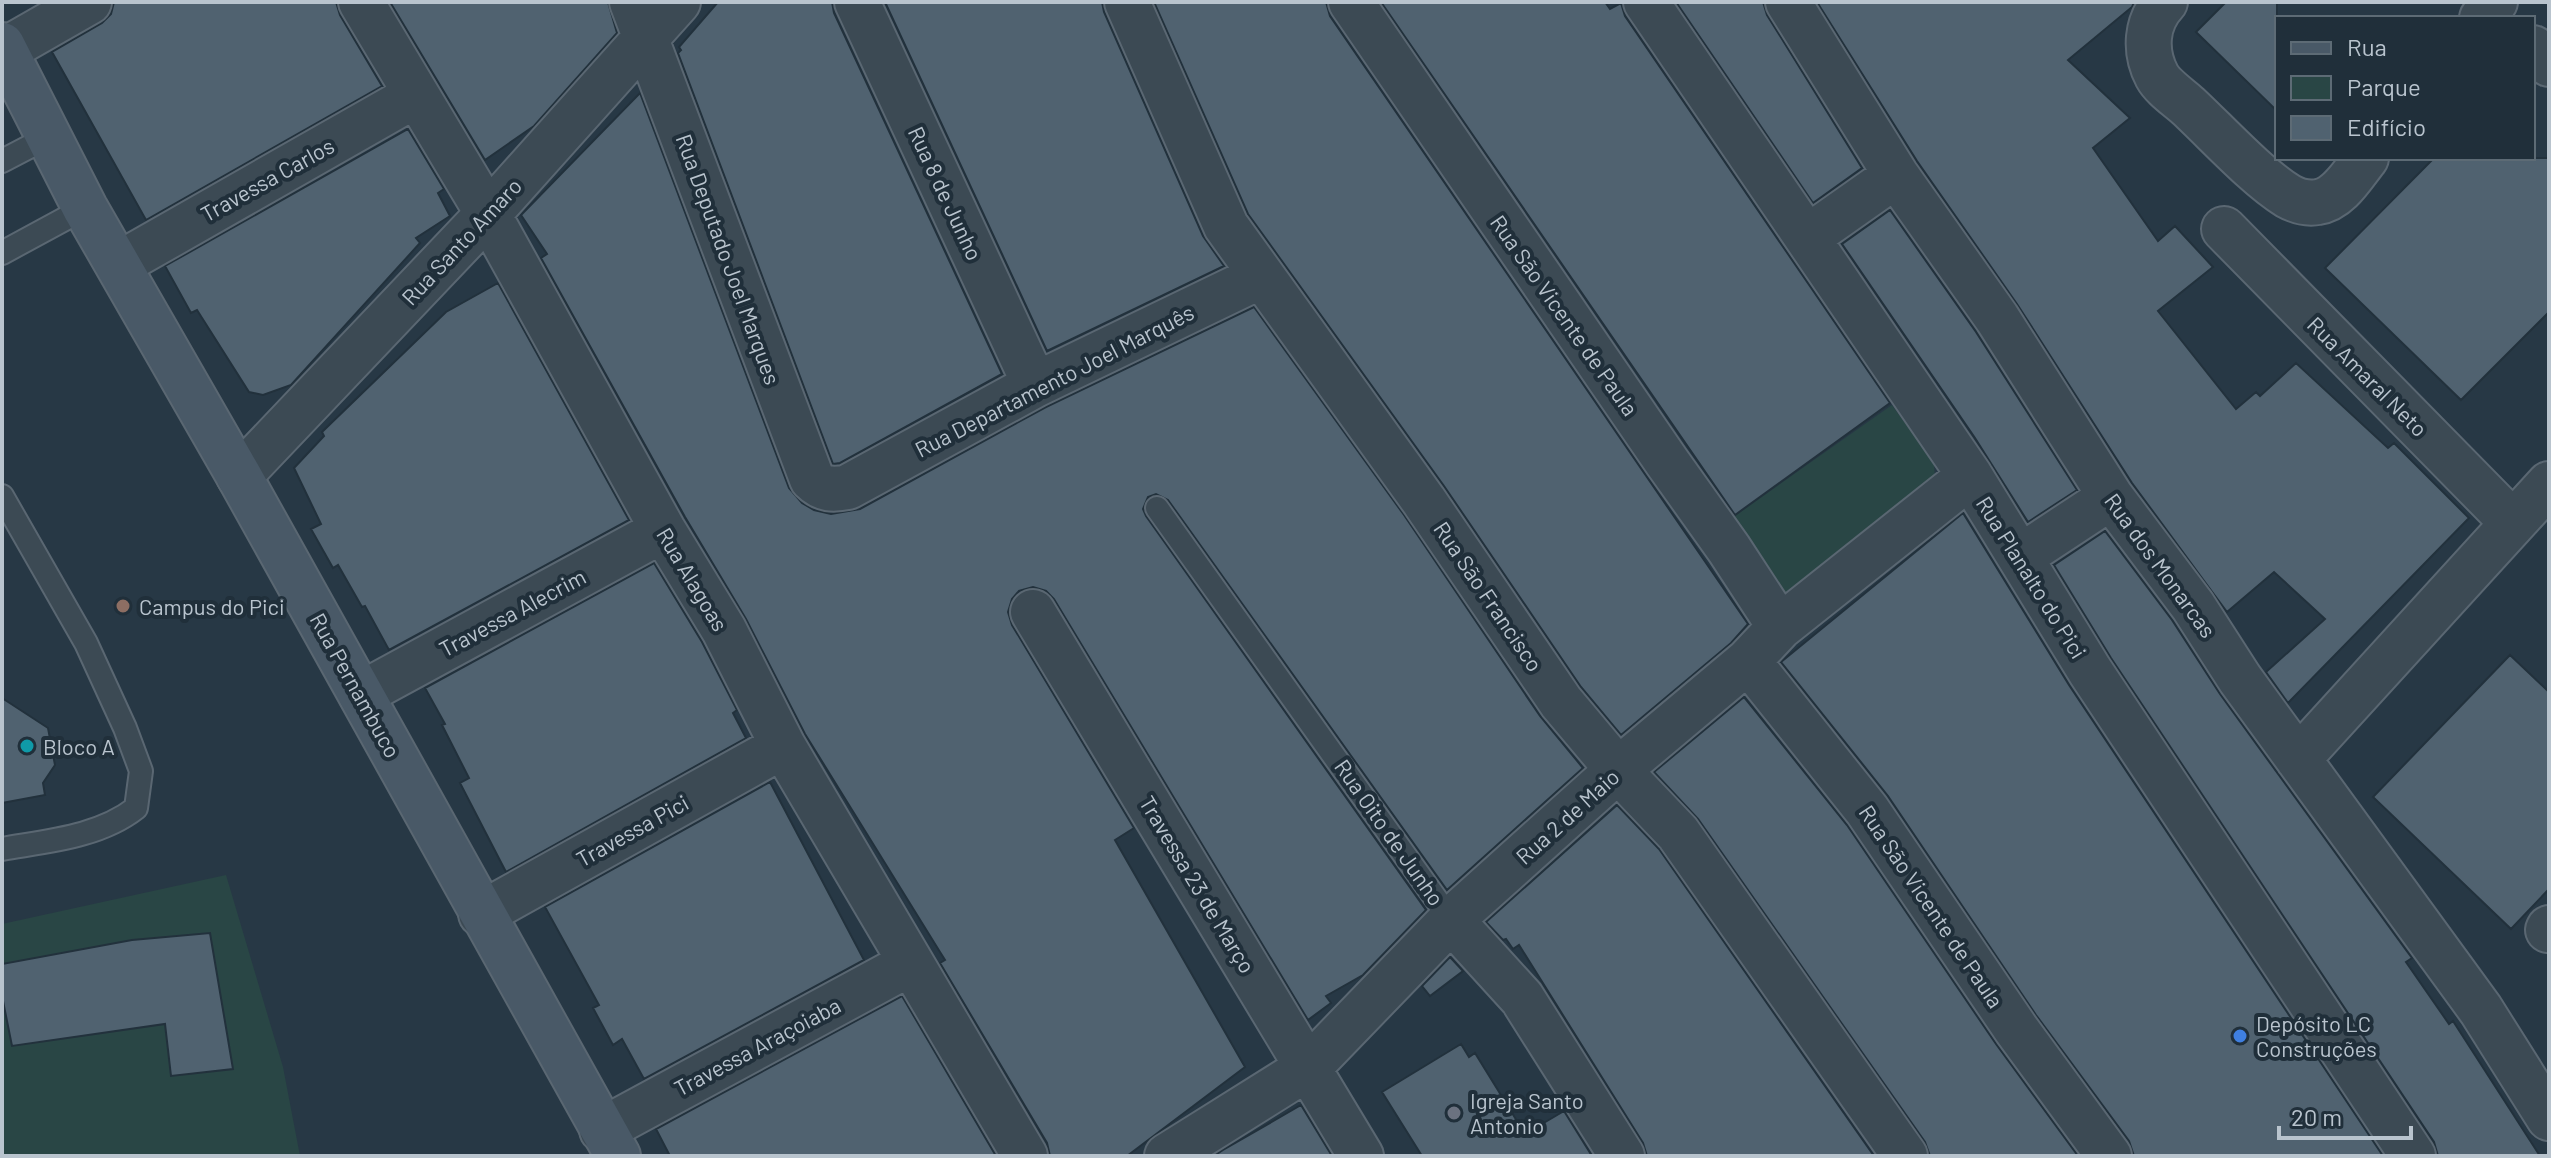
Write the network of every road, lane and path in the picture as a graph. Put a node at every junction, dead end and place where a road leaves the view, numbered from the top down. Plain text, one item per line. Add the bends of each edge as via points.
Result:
1 (89, 2) edge
2 (361, 2) edge
3 (678, 2) edge
4 (857, 2) edge
5 (1127, 2) edge
6 (1351, 2) edge
7 (1646, 2) edge
8 (1788, 2) edge
9 (2165, 2) edge
10 (640, 19) edge
11 (3, 47) edge
12 (416, 95) junction
13 (50, 136) junction
14 (2364, 160) edge
15 (2, 161) edge
16 (1896, 175) junction
17 (85, 208) junction
18 (488, 214) junction
19 (2224, 229) dead end
20 (1808, 237) junction
21 (2, 253) edge
22 (119, 264) junction
23 (1261, 276) junction
24 (1035, 385) junction
25 (239, 476) junction
26 (1970, 476) junction
27 (2549, 484) edge
28 (848, 487) joint
29 (2, 496) edge
30 (2111, 497) junction
31 (1157, 508) dead end
32 (2513, 523) junction
33 (663, 530) junction
34 (2020, 557) junction
35 (1033, 612) dead end
36 (1780, 627) junction
37 (1748, 661) junction
38 (361, 694) junction
39 (783, 746) junction
40 (2298, 759) junction
41 (1618, 770) junction
42 (2, 849) edge
43 (481, 914) junction
44 (1451, 920) junction
45 (911, 963) junction
46 (1309, 1067) junction
47 (2549, 1118) edge
48 (610, 1143) edge
49 (1025, 1156) edge
50 (1167, 1156) edge
51 (1361, 1156) edge
52 (1622, 1156) edge
53 (1905, 1156) edge
54 (2109, 1156) edge
55 (2413, 1156) edge

1 - 11 street
2 - 12 street, Rua Alagoas
3 - 10 street, Rua Santo Amaro
4 - 24 street, Rua 8 de Junho
5 - 23 street, Rua São Francisco via 1226,226
6 - 36 street, Rua São Vicente de Paula
7 - 20 street, Rua Planalto do Pici
8 - 16 street, Rua dos Monarcas
9 - 14 street via 2155,12 2148,37 2158,78 2276,187 2304,203 2318,202 2340,190
10 - 18 street, Rua Santo Amaro
10 - 28 street, Rua Deputado Joel Marques via 812,479 828,489
11 - 13 street, Rua Pernambuco
12 - 18 street, Rua Alagoas
12 - 22 street, Travessa Carlos
13 - 15 lane
13 - 17 street, Rua Pernambuco
16 - 20 street
16 - 30 street, Rua dos Monarcas via 1997,318
17 - 21 lane
17 - 22 street, Rua Pernambuco
18 - 25 street, Rua Santo Amaro
18 - 33 street, Rua Alagoas
19 - 32 street, Rua Amaral Neto
20 - 26 street, Rua Planalto do Pici
22 - 25 street, Rua Pernambuco
23 - 24 street, Rua Departamento Joel Marquês
23 - 41 street, Rua São Francisco via 1561,702
24 - 28 street, Rua Departamento Joel Marquês
25 - 38 street, Rua Pernambuco
26 - 34 street, Rua Planalto do Pici
26 - 36 street, Rua 2 de Maio
27 - 32 street
29 - 42 lane via 86,643 141,771 136,808 123,818 65,839
30 - 34 street
30 - 40 street, Rua dos Monarcas
31 - 44 lane, Rua Oito de Junho
32 - 40 street
33 - 38 street, Travessa Alecrim
33 - 39 street, Rua Alagoas via 724,630
34 - 55 street, Rua Planalto do Pici via 2090,671
35 - 46 street, Travessa 23 de Março
36 - 37 street, Rua 2 de Maio
37 - 41 street, Rua 2 de Maio
37 - 54 street, Rua São Vicente de Paula via 1867,810
38 - 43 street, Rua Pernambuco
39 - 43 street, Travessa Pici
39 - 45 street, Rua Alagoas
40 - 47 street, Rua dos Monarcas via 2481,1010
41 - 44 street, Rua 2 de Maio
41 - 53 street, Rua São Francisco via 1678,833
43 - 48 street, Rua Pernambuco
44 - 46 street, Rua 2 de Maio
44 - 52 street, Rua Oito de Junho via 1522,998
45 - 48 street, Travessa Araçoiaba
45 - 49 street, Rua Alagoas
46 - 50 street, Rua 2 de Maio
46 - 51 street, Travessa 23 de Março

